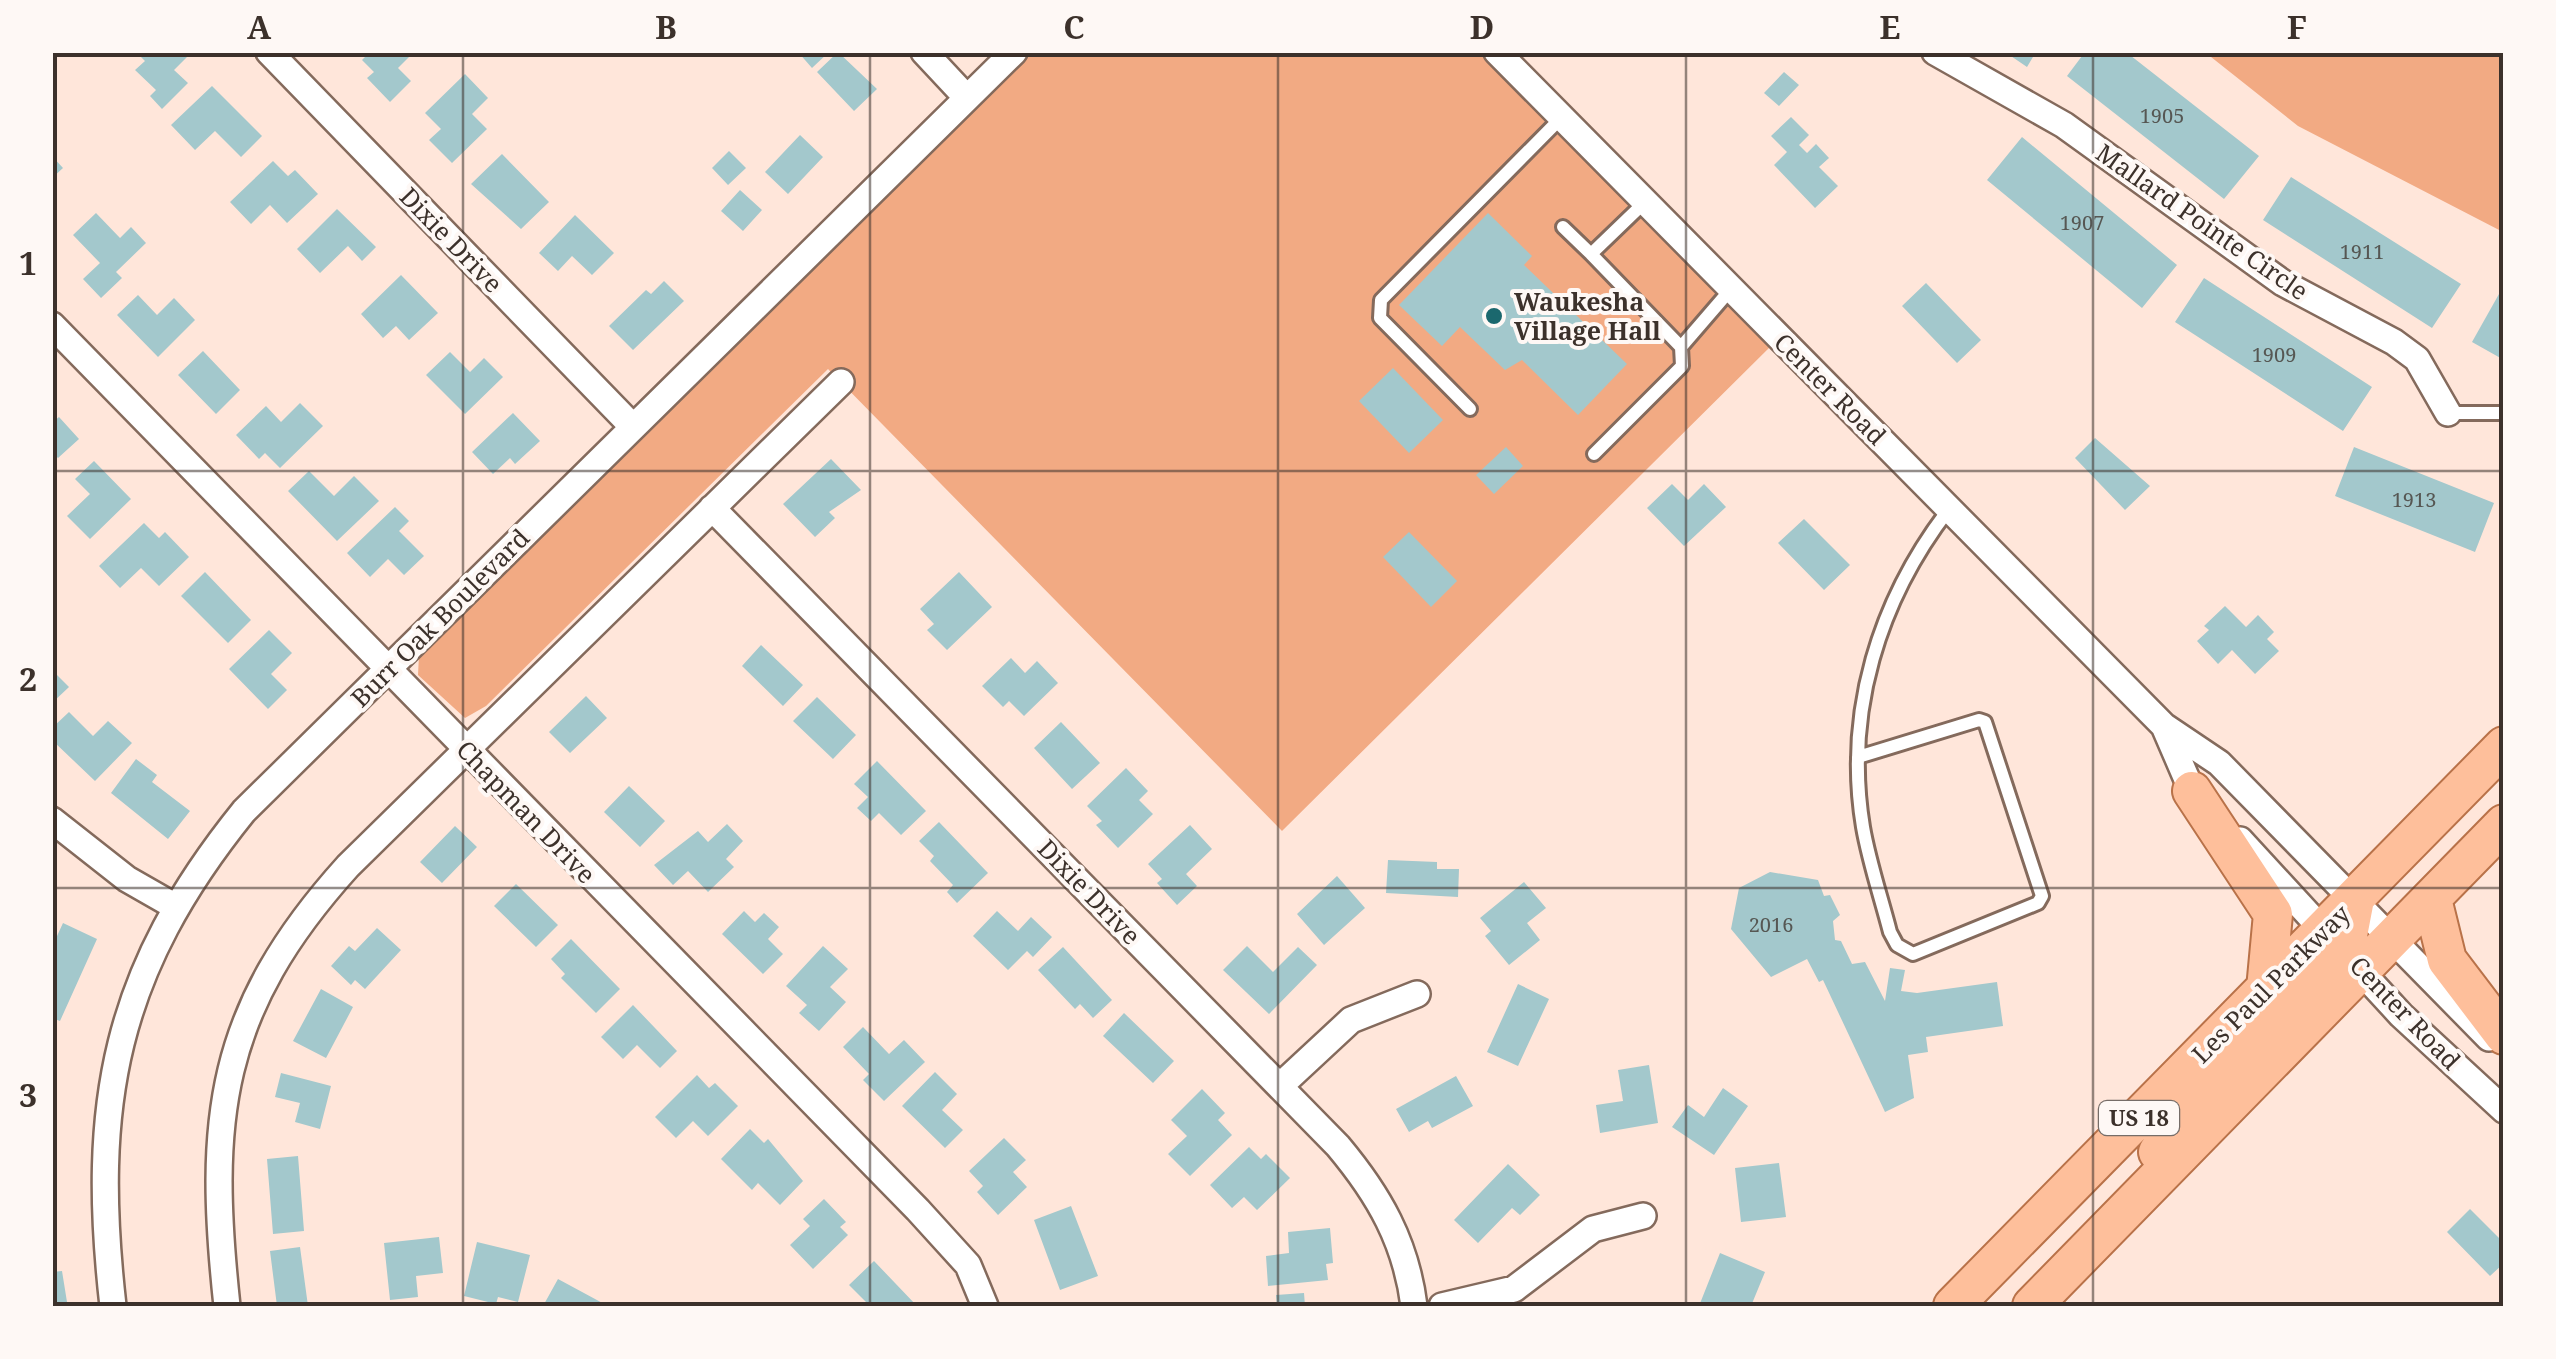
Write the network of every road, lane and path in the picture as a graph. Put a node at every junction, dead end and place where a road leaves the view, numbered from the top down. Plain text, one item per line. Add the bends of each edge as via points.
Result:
1 (269, 52) edge
2 (924, 52) edge
3 (1014, 52) edge
4 (1496, 52) edge
5 (1934, 52) edge
6 (967, 98) junction
7 (1561, 118) junction
8 (1645, 202) junction
9 (1563, 226) dead end
10 (1590, 254) junction
11 (1731, 288) junction
12 (52, 326) edge
13 (1681, 347) junction
14 (841, 382) dead end
15 (1470, 409) dead end
16 (2504, 412) edge
17 (2448, 413) joint
18 (633, 428) junction
19 (1594, 454) dead end
20 (712, 508) junction
21 (1950, 509) junction
22 (388, 669) junction
23 (2164, 726) junction
24 (2504, 746) edge
25 (466, 752) junction
26 (1858, 757) junction
27 (2504, 771) edge
28 (2192, 790) junction
29 (52, 820) edge
30 (2504, 824) edge
31 (2432, 899) junction
32 (176, 906) junction
33 (2360, 906) junction
34 (2391, 942) junction
35 (2344, 950) junction
36 (2266, 988) junction
37 (1417, 994) dead end
38 (2504, 1035) edge
39 (2504, 1053) edge
40 (1280, 1086) junction
41 (2504, 1110) edge
42 (1644, 1216) dead end
43 (113, 1306) edge
44 (227, 1306) edge
45 (985, 1306) edge
46 (1414, 1306) edge
47 (1442, 1306) edge
48 (1953, 1306) edge
49 (2032, 1306) edge

1 - 18 street, Dixie Drive
2 - 6 street
3 - 6 street, Burr Oak Boulevard
4 - 7 street, Center Road
5 - 17 street, Mallard Pointe Circle via 2064,124 2283,283 2394,342 2417,359
6 - 18 street, Burr Oak Boulevard
7 - 8 street, Center Road
7 - 15 lane via 1382,300 1380,318
8 - 10 lane
8 - 11 street, Center Road
9 - 10 lane
10 - 13 lane
11 - 13 lane
11 - 21 street, Center Road
12 - 22 street, Chapman Drive
13 - 19 lane via 1682,366
14 - 20 street
16 - 17 lane
18 - 22 street, Burr Oak Boulevard
20 - 25 street
20 - 40 street, Dixie Drive
21 - 23 street, Center Road
21 - 26 lane via 1889,606 1876,644
22 - 25 street, Chapman Drive
22 - 32 street, Burr Oak Boulevard via 244,811
23 - 28 street, Center Road
23 - 33 street, Center Road via 2219,763
24 - 33 main road, Les Paul Parkway / US 18
25 - 44 street via 316,901 256,997 236,1048 217,1152
25 - 45 street, Chapman Drive via 918,1210 968,1264
26 - 26 lane via 1863,828 1897,946 1913,954 2038,903 2042,896 1985,722
27 - 33 main road
28 - 35 street, Center Road
28 - 36 main road via 2273,914
29 - 32 street via 127,879
30 - 31 main road, Les Paul Parkway / US 18
31 - 34 main road, Les Paul Parkway / US 18
31 - 38 main road via 2446,960
32 - 43 street, Burr Oak Boulevard via 137,987 110,1090 103,1196
33 - 34 street, Center Road
33 - 35 main road, Les Paul Parkway / US 18
33 - 35 main road
34 - 35 main road, Les Paul Parkway / US 18
34 - 39 street, Center Road
35 - 36 main road, Les Paul Parkway / US 18
35 - 41 street, Center Road via 2400,1014
35 - 49 main road via 2188,1109 2099,1239
36 - 48 main road, Les Paul Parkway / US 18
37 - 40 street via 1352,1020
40 - 46 street, Dixie Drive via 1369,1183 1395,1229
42 - 47 street via 1594,1229 1514,1289

